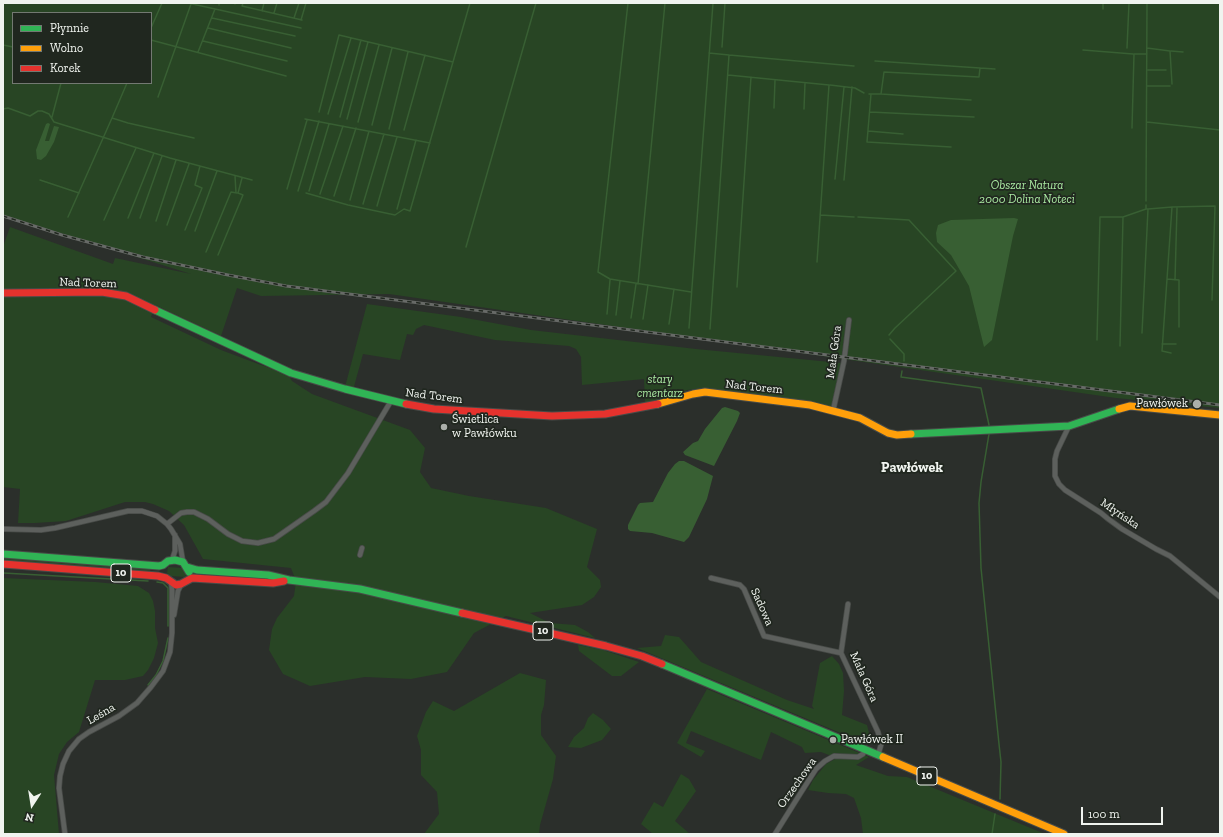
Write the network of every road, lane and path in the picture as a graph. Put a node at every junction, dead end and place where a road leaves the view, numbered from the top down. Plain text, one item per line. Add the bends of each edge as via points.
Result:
1 (3, 293) edge
2 (849, 320) dead end
3 (391, 402) junction
4 (834, 411) junction
5 (1220, 416) edge
6 (1069, 426) junction
7 (167, 524) junction
8 (3, 529) edge
9 (174, 535) junction
10 (362, 548) dead end
11 (3, 554) edge
12 (360, 555) dead end
13 (172, 560) junction
14 (3, 564) edge
15 (164, 564) junction
16 (185, 565) junction
17 (711, 578) dead end
18 (190, 579) junction
19 (168, 580) junction
20 (289, 580) junction
21 (181, 584) junction
22 (1220, 597) edge
23 (848, 604) dead end
24 (173, 618) junction
25 (841, 653) junction
26 (865, 750) junction
27 (878, 755) junction
28 (65, 834) edge
29 (775, 834) edge
30 (1064, 834) edge

1 - 3 main road, Nad Torem via 102,292 126,296 274,366
2 - 4 street, Mała Góra
3 - 4 main road, Nad Torem via 434,409 552,416 605,414 661,404 705,392 810,405
3 - 7 street, Nad Torem via 348,474 326,502 274,539 258,543 242,541 194,512 181,513
4 - 6 main road, Nad Torem via 860,418 897,435
5 - 6 main road, Nad Torem via 1130,406
6 - 22 street, Młyńska via 1055,459 1055,476 1059,484 1122,529 1170,556
7 - 8 street via 152,513 134,511 55,528
7 - 9 street
9 - 13 street via 175,551
9 - 16 street via 180,544
10 - 12 street
11 - 15 main road, 10 via 159,566
13 - 15 main road, 10
13 - 16 main road, 10 via 178,560
14 - 19 main road, 10 via 158,576
15 - 19 main road via 164,573
16 - 18 main road
16 - 20 main road, 10 via 203,570 268,575
17 - 25 street, Sadowa via 740,585 764,636
18 - 20 main road, 10 via 273,583
18 - 21 main road, 10
19 - 21 main road, 10 via 176,585
19 - 24 street, Leśna via 172,590
20 - 26 main road, 10 via 384,594 642,656
21 - 24 street, Leśna
23 - 25 street, Mała Góra
24 - 28 street, Leśna via 166,664 152,687 119,716 79,739 63,764 59,788
25 - 27 street, Mała Góra via 878,732 881,745
26 - 27 main road, 10
26 - 29 street, Orzechowa via 858,757 834,756 816,769
27 - 30 main road, 10

